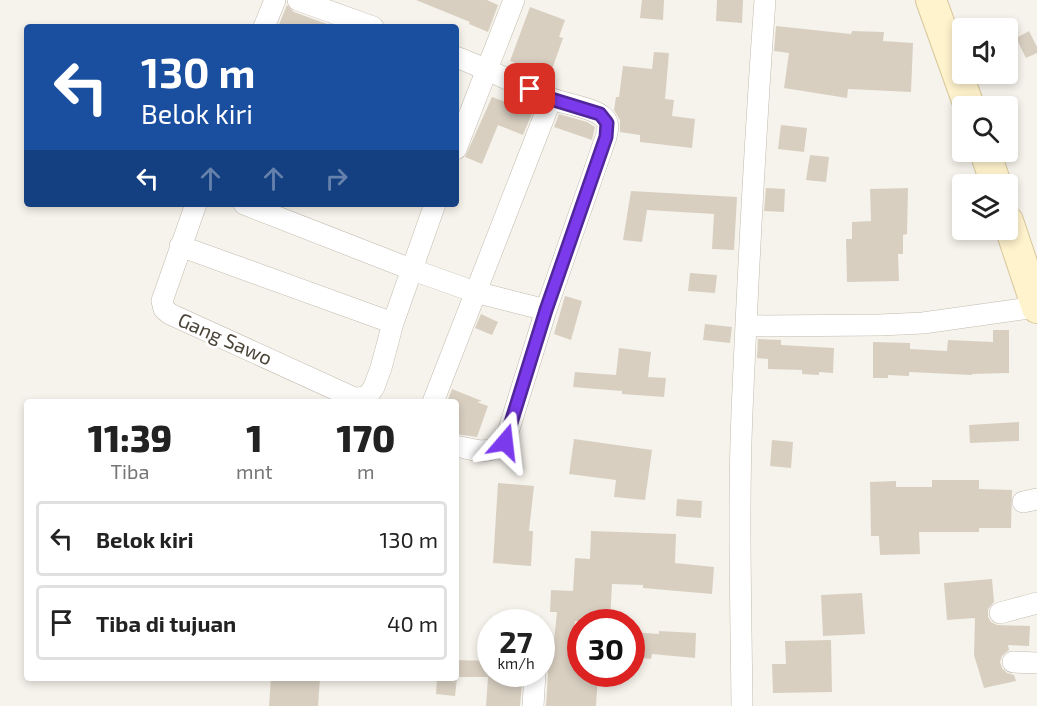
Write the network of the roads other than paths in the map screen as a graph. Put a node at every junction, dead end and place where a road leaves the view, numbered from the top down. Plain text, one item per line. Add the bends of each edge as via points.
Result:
1 (274, 0) edge
2 (298, 0) edge
3 (765, 0) edge
4 (932, 0) edge
5 (510, 1) edge
6 (265, 24) edge
7 (365, 24) edge
8 (459, 58) edge
9 (488, 69) junction
10 (966, 96) edge
11 (551, 99) junction
12 (459, 136) edge
13 (195, 207) edge
14 (252, 207) edge
15 (429, 207) edge
16 (1014, 240) edge
17 (180, 246) junction
18 (413, 270) junction
19 (475, 292) junction
20 (1037, 307) edge
21 (546, 310) junction
22 (393, 323) junction
23 (747, 326) junction
24 (358, 399) edge
25 (362, 399) edge
26 (435, 399) edge
27 (459, 447) edge
28 (1037, 603) edge
29 (1000, 613) dead end
30 (1013, 662) dead end
31 (1037, 663) edge
32 (534, 687) edge
33 (533, 706) edge
34 (742, 706) edge

1 - 6 street
2 - 7 street
3 - 23 street via 752,179
4 - 10 main road
5 - 9 street
8 - 9 street
9 - 11 street
9 - 12 street
11 - 19 street
11 - 21 street via 600,114 608,127
13 - 17 street, Gang Sawo
14 - 18 street
15 - 18 street
16 - 20 main road
17 - 22 street
17 - 24 street, Gang Sawo via 162,301 167,312
18 - 19 street
18 - 22 street
19 - 21 street
19 - 26 street
20 - 23 street via 923,323
21 - 27 street via 505,442 487,452
22 - 25 street via 374,387
23 - 34 street via 742,412
28 - 29 street
30 - 31 street
32 - 33 street

